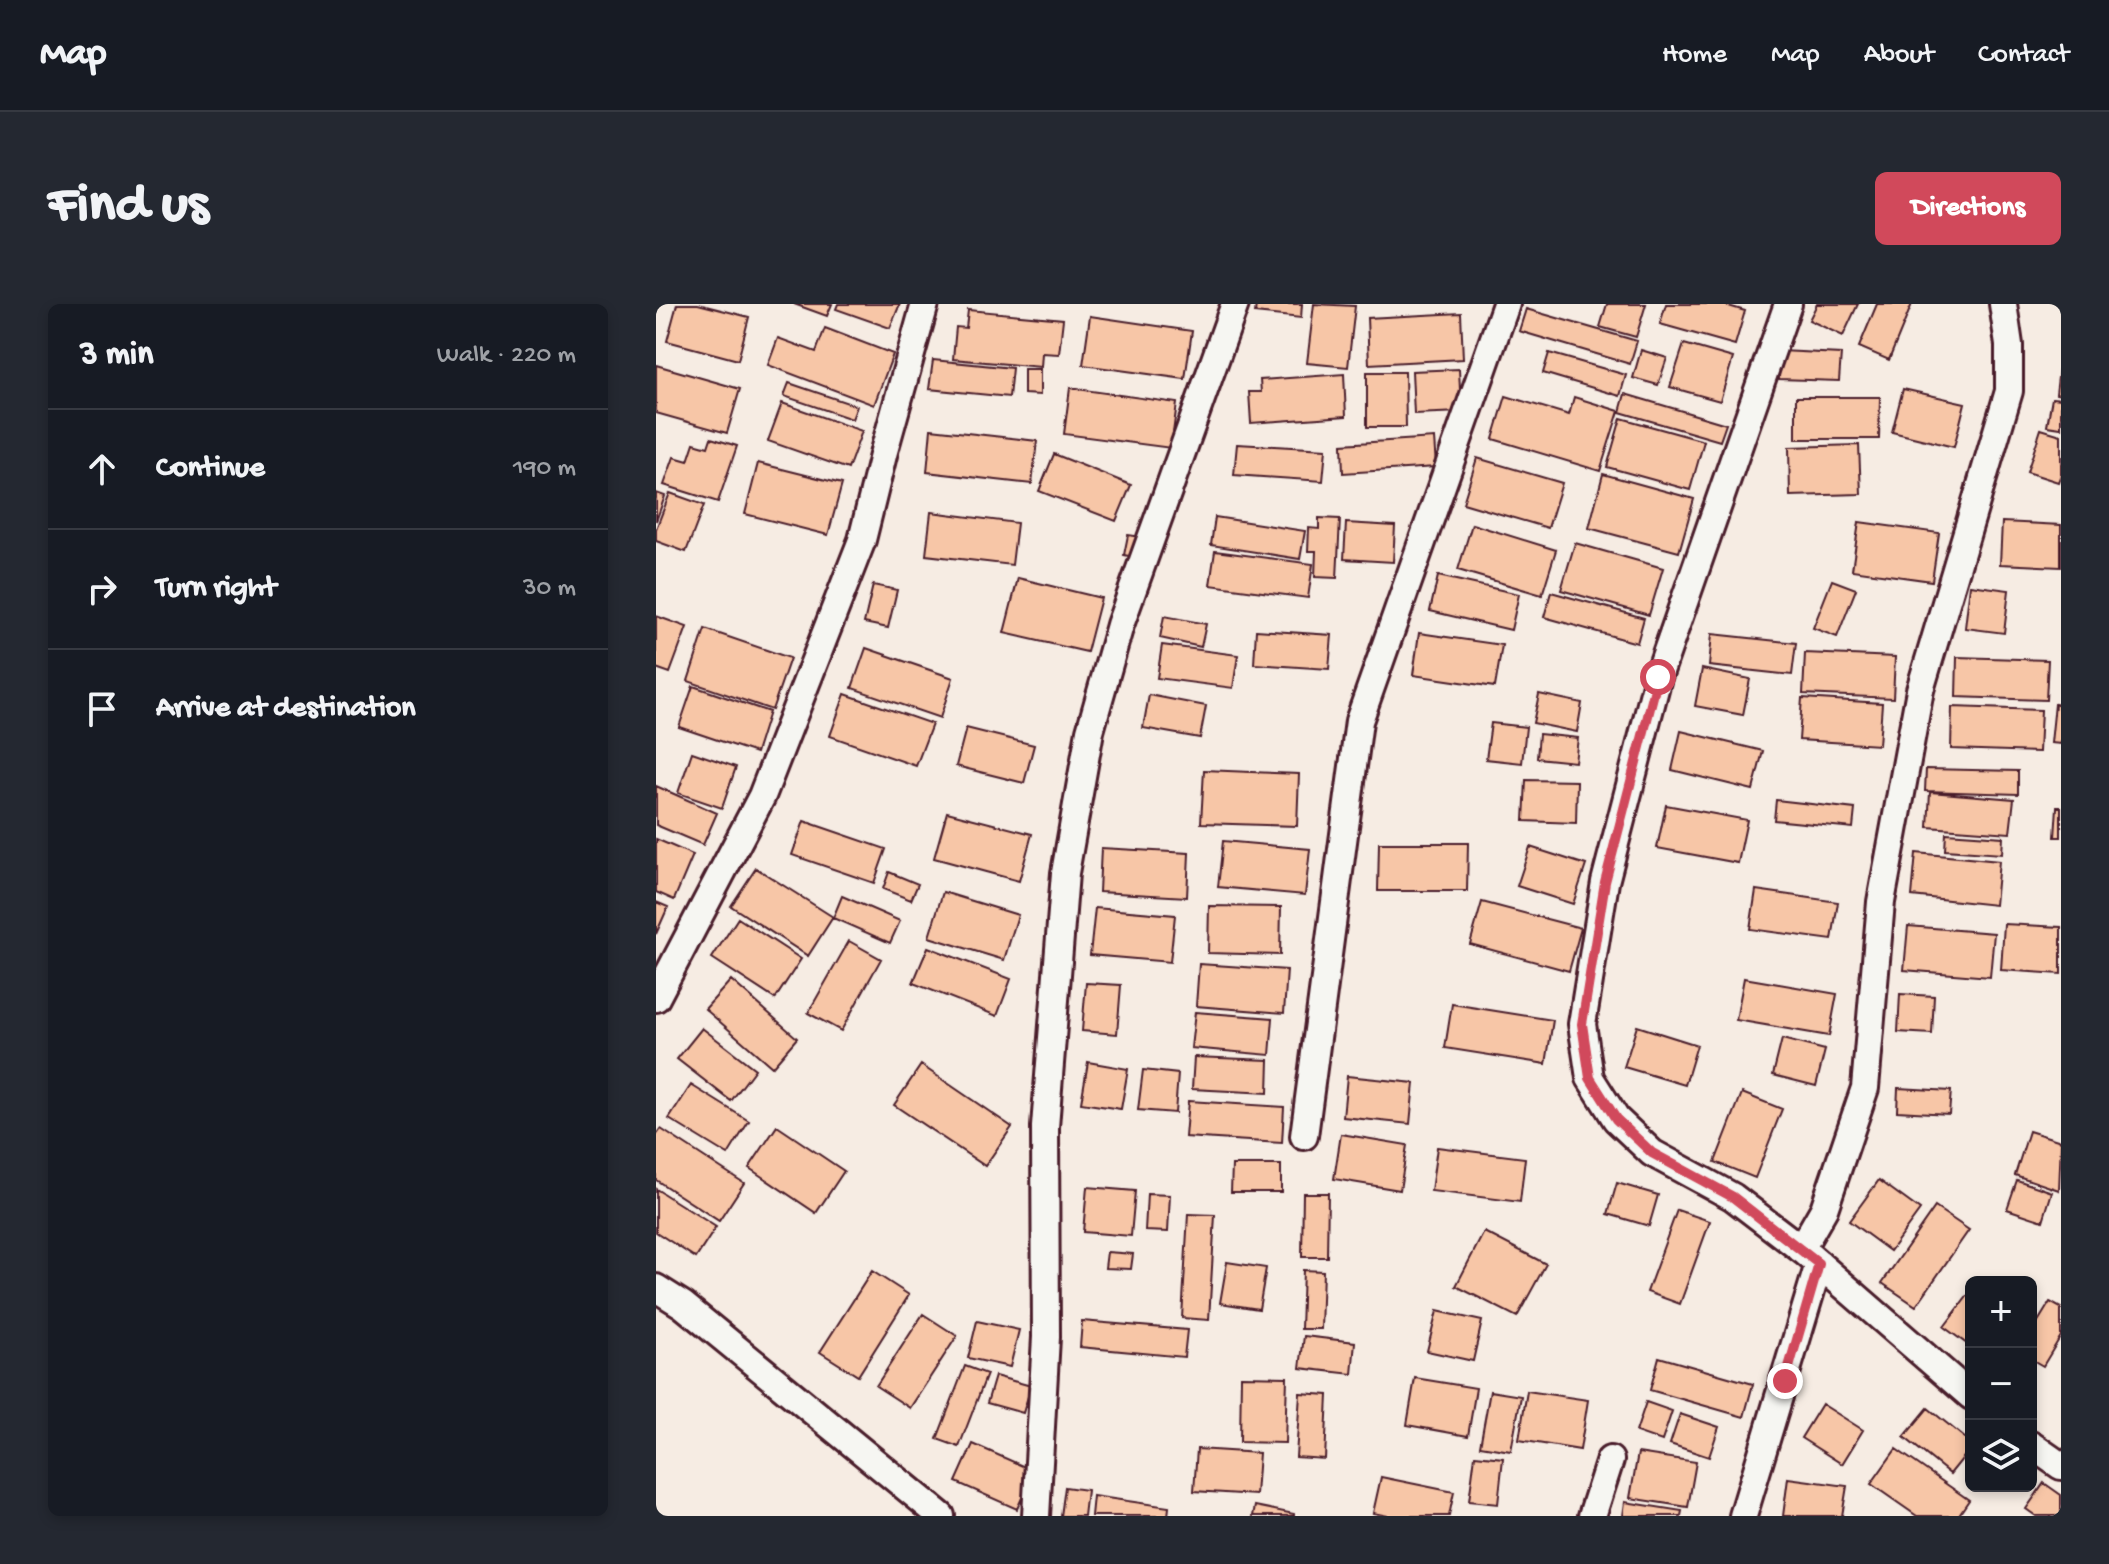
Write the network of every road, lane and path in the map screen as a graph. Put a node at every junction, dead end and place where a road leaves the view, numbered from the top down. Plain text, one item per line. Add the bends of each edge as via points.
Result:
1 (925, 304) edge
2 (1235, 304) edge
3 (1506, 304) edge
4 (1788, 304) edge
5 (2003, 304) edge
6 (656, 998) edge
7 (1304, 1136) dead end
8 (1810, 1257) junction
9 (656, 1288) edge
10 (1965, 1391) edge
11 (2037, 1449) edge
12 (1610, 1460) dead end
13 (2061, 1466) edge
14 (941, 1516) edge
15 (1036, 1516) edge
16 (1592, 1516) edge
17 (1743, 1516) edge

1 - 6 street via 857,554 762,796
2 - 15 street via 1120,625 1090,731 1065,873 1045,1127 1046,1337
3 - 7 street via 1359,721
4 - 8 street via 1658,677 1605,882 1582,1024 1590,1078 1616,1119 1652,1153 1733,1197
5 - 8 street via 2009,391 1920,690 1881,902 1865,1088
8 - 10 street
8 - 17 street
9 - 14 street
11 - 13 street
12 - 16 street

